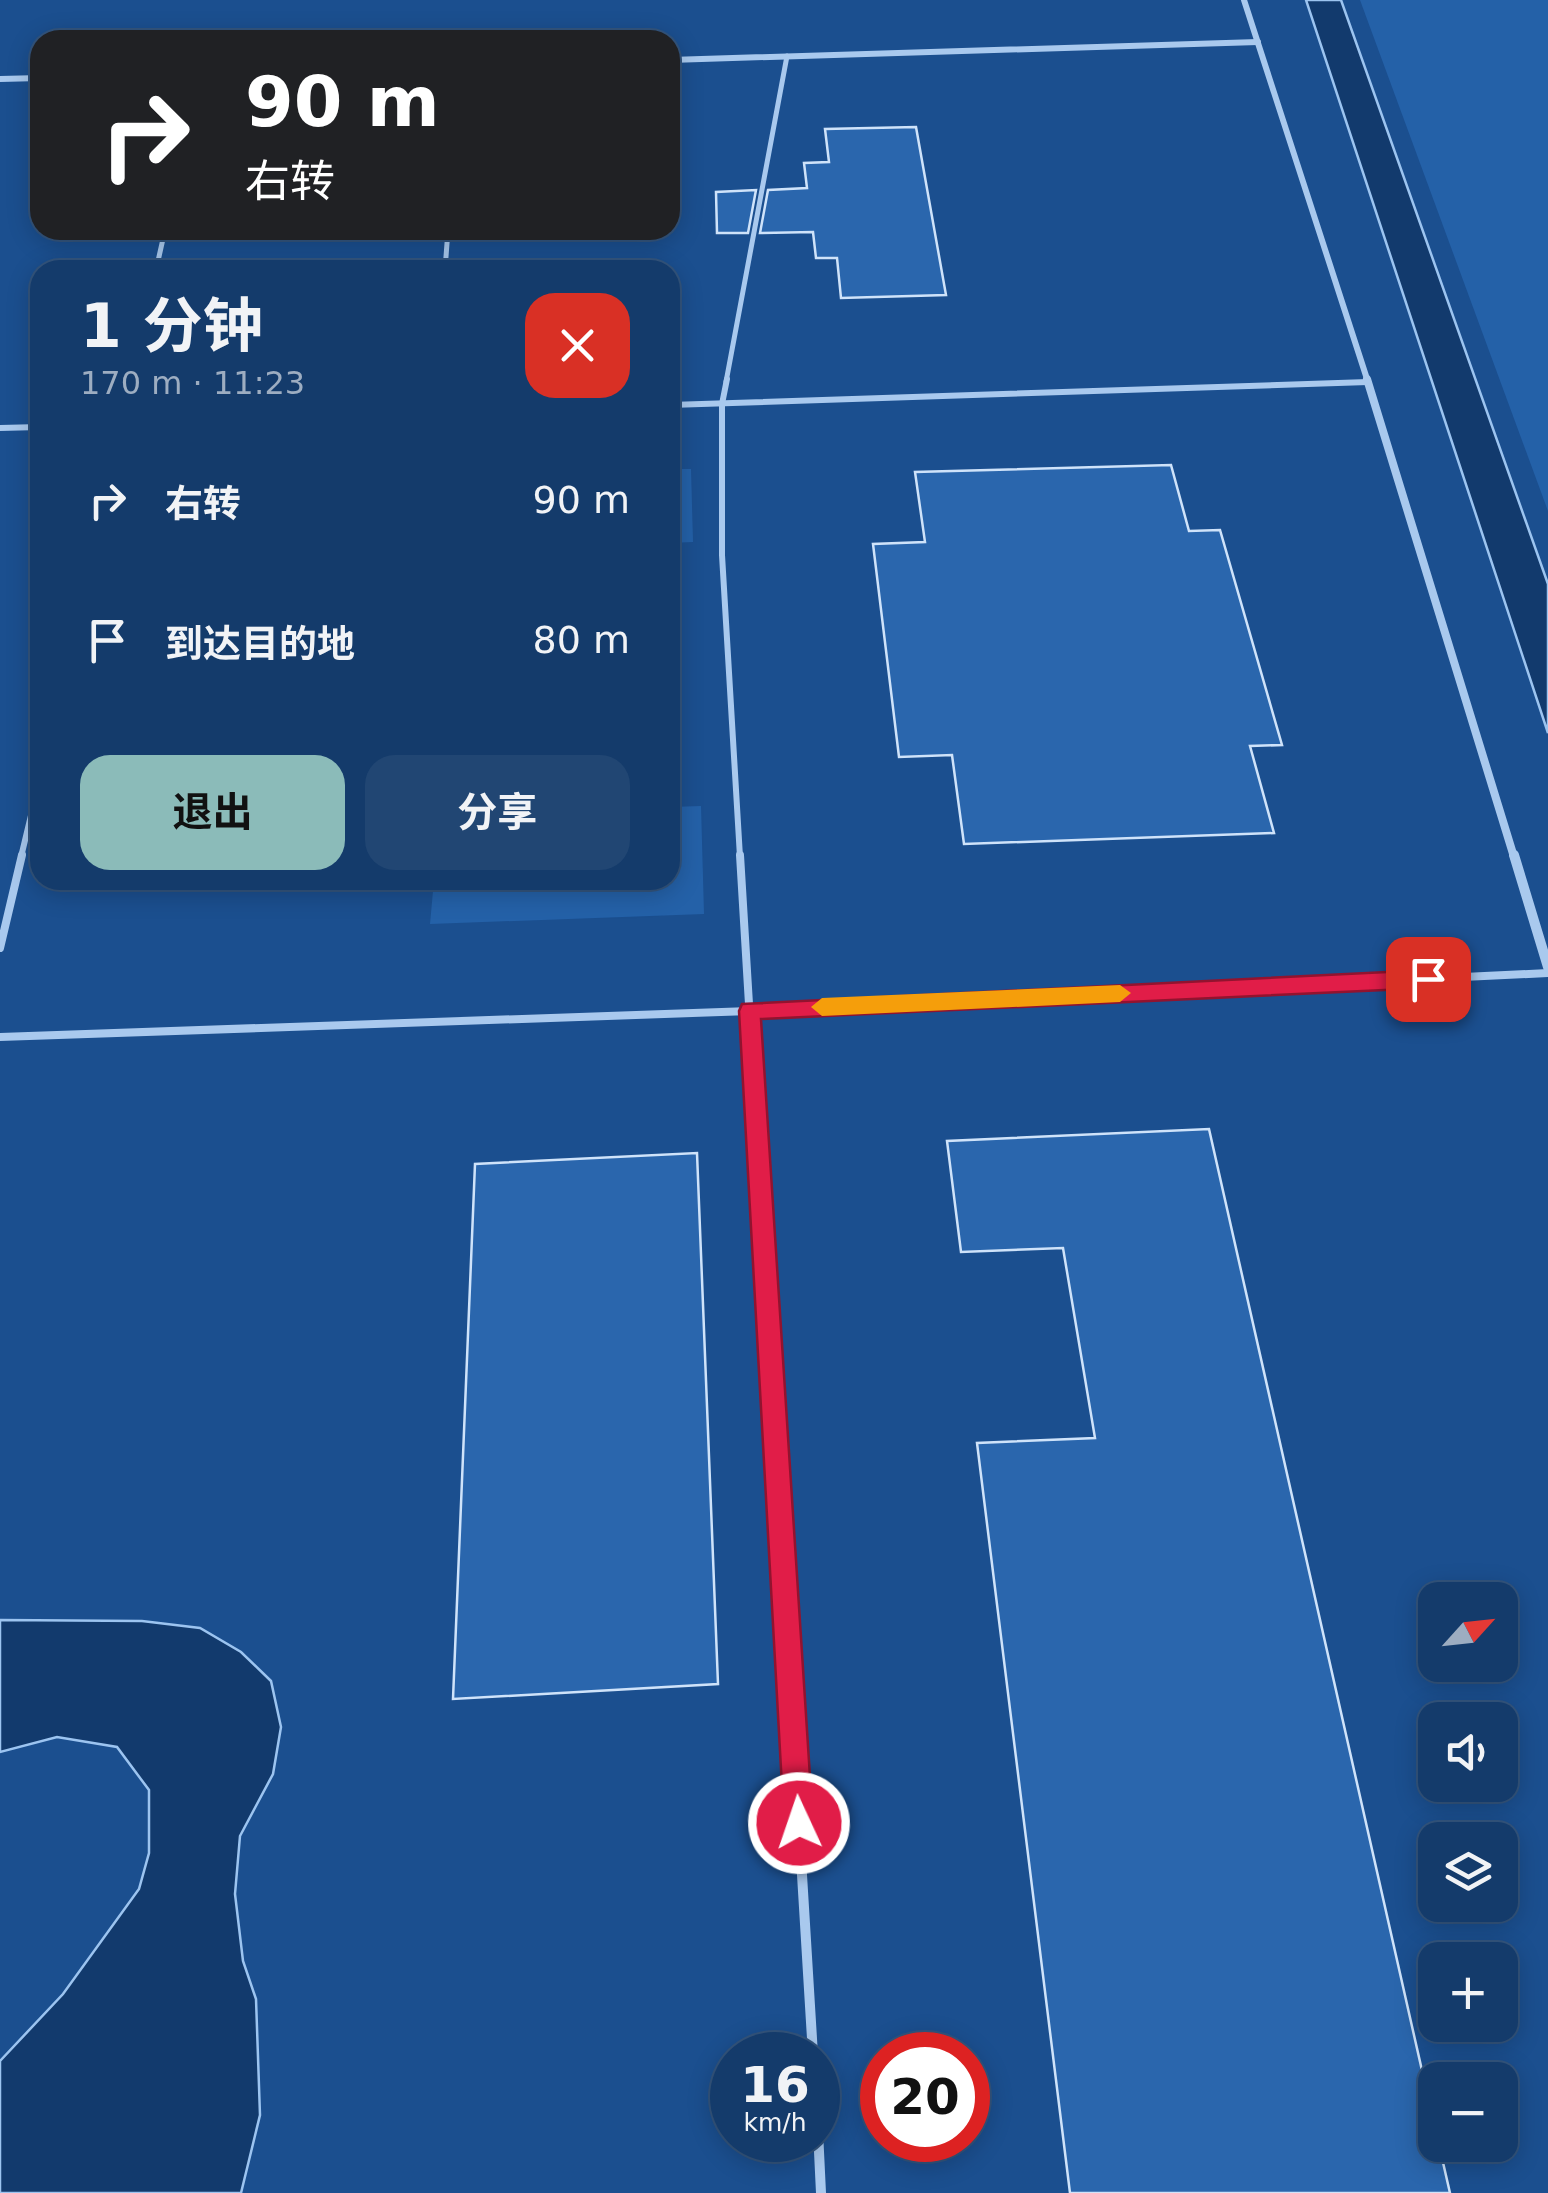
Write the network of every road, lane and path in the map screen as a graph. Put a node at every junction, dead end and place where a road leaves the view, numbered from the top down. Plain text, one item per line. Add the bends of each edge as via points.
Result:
1 (1244, 0) edge
2 (1258, 42) junction
3 (787, 56) junction
4 (680, 60) edge
5 (30, 78) edge
6 (0, 80) edge
7 (1368, 382) junction
8 (722, 404) junction
9 (680, 406) edge
10 (30, 427) edge
11 (0, 428) edge
12 (30, 820) edge
13 (0, 948) edge
14 (1548, 970) edge
15 (750, 1011) junction
16 (0, 1037) edge
17 (812, 2032) edge
18 (820, 2162) edge
19 (821, 2193) edge

1 - 2 street
2 - 3 street
2 - 7 street
3 - 4 street
3 - 8 lane
5 - 6 street
7 - 8 lane
7 - 14 street
8 - 9 lane
8 - 15 lane via 722,555
10 - 11 lane
12 - 13 lane
14 - 15 lane
15 - 16 lane
15 - 17 lane
18 - 19 lane

